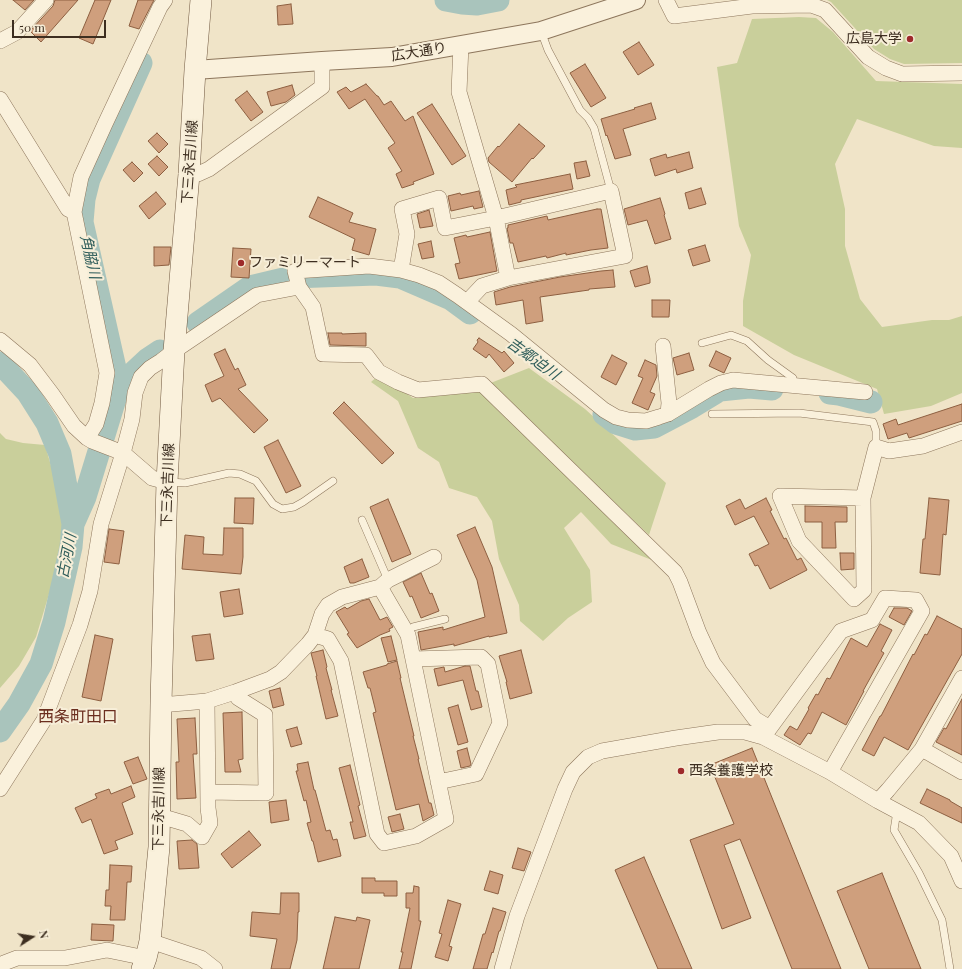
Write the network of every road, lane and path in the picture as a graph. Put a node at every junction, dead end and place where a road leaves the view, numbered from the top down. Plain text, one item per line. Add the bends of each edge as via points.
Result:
1 (46, 0) edge
2 (165, 0) edge
3 (201, 0) edge
4 (636, 0) edge
5 (666, 0) edge
6 (541, 31) junction
7 (0, 41) edge
8 (461, 45) junction
9 (322, 61) junction
10 (196, 70) junction
11 (962, 73) edge
12 (0, 99) edge
13 (189, 174) junction
14 (611, 191) junction
15 (74, 212) junction
16 (496, 218) junction
17 (401, 270) junction
18 (508, 278) junction
19 (298, 282) junction
20 (467, 302) junction
21 (0, 340) edge
22 (702, 343) dead end
23 (663, 346) dead end
24 (174, 351) junction
25 (793, 385) junction
26 (865, 392) dead end
27 (668, 414) junction
28 (712, 414) dead end
29 (962, 432) edge
30 (90, 439) junction
31 (876, 446) junction
32 (120, 452) junction
33 (333, 481) dead end
34 (167, 482) junction
35 (863, 498) junction
36 (362, 520) dead end
37 (434, 557) dead end
38 (384, 584) junction
39 (445, 619) dead end
40 (406, 632) junction
41 (315, 635) junction
42 (413, 659) junction
43 (962, 678) edge
44 (235, 692) junction
45 (207, 701) junction
46 (162, 703) junction
47 (762, 733) junction
48 (922, 749) junction
49 (830, 772) junction
50 (962, 772) edge
51 (438, 782) junction
52 (0, 789) edge
53 (208, 792) junction
54 (878, 801) junction
55 (897, 811) junction
56 (160, 816) junction
57 (957, 857) edge
58 (962, 881) edge
59 (146, 956) edge
60 (0, 967) edge
61 (215, 969) edge
62 (502, 969) edge
63 (950, 969) edge

1 - 7 street via 17,32
2 - 15 street via 82,177
3 - 10 main road, 下三永吉川線
4 - 6 street, 広大通り
5 - 11 street via 674,16 752,6 812,5 825,10 868,57 886,68 902,74
6 - 8 street, 広大通り
6 - 14 lane via 548,50 580,110 594,128
8 - 9 street, 広大通り via 392,57
8 - 16 street via 459,92
9 - 10 street, 広大通り
9 - 13 street via 322,87 209,170
10 - 13 main road, 下三永吉川線
12 - 15 street via 68,210
13 - 24 main road, 下三永吉川線
14 - 16 street
14 - 18 street via 625,256
15 - 30 street via 107,373 102,403
16 - 17 street via 445,228 439,198 402,209 407,234
16 - 18 street
17 - 19 street via 369,266 294,271
17 - 20 street via 439,283
18 - 20 street via 482,286
19 - 24 street via 257,295
19 - 47 street via 313,307 323,354 366,355 379,372 418,390 482,384 675,572 713,663 755,719
20 - 27 street via 616,417 646,421
21 - 30 street via 30,365 74,426
22 - 25 lane via 731,335 747,341 793,378
23 - 27 street via 670,403
24 - 32 street via 141,377 132,419
24 - 34 main road, 下三永吉川線
25 - 26 street
25 - 27 street via 733,380 720,383
28 - 31 lane via 799,413 873,422
29 - 31 street via 923,446 889,451
30 - 32 street
31 - 35 street
32 - 34 street via 152,478
32 - 52 street via 101,524 90,591 80,625 44,720
33 - 34 lane via 294,507 282,509 273,504 256,481 240,474 229,473 185,483
34 - 46 main road, 下三永吉川線
35 - 35 street via 864,590 854,599 799,542 780,496
36 - 38 lane
37 - 38 street
38 - 40 street
38 - 41 street via 342,597 328,605
39 - 40 lane via 413,627
40 - 42 street
41 - 44 street via 281,672 270,679
41 - 51 street via 328,639 341,662 377,834 384,843 416,836 446,819
42 - 51 street
42 - 51 street via 482,657 490,672 500,723 476,774
43 - 48 street
44 - 45 street
44 - 53 street via 238,698 265,715 266,793
45 - 46 street
45 - 53 street
46 - 56 main road, 下三永吉川線
47 - 49 street
47 - 49 street via 841,631 872,620 885,598 916,600 922,611
47 - 62 street via 718,732 676,738 602,751 582,763 573,772 565,789 517,916
48 - 50 street
48 - 54 street
49 - 54 street
53 - 56 street via 210,823 202,837 187,824
54 - 55 street
55 - 57 street via 919,823
55 - 63 lane via 894,830 942,920
56 - 59 main road, 下三永吉川線
57 - 58 street
59 - 60 street via 107,950 65,958 17,958
59 - 61 street via 201,958

